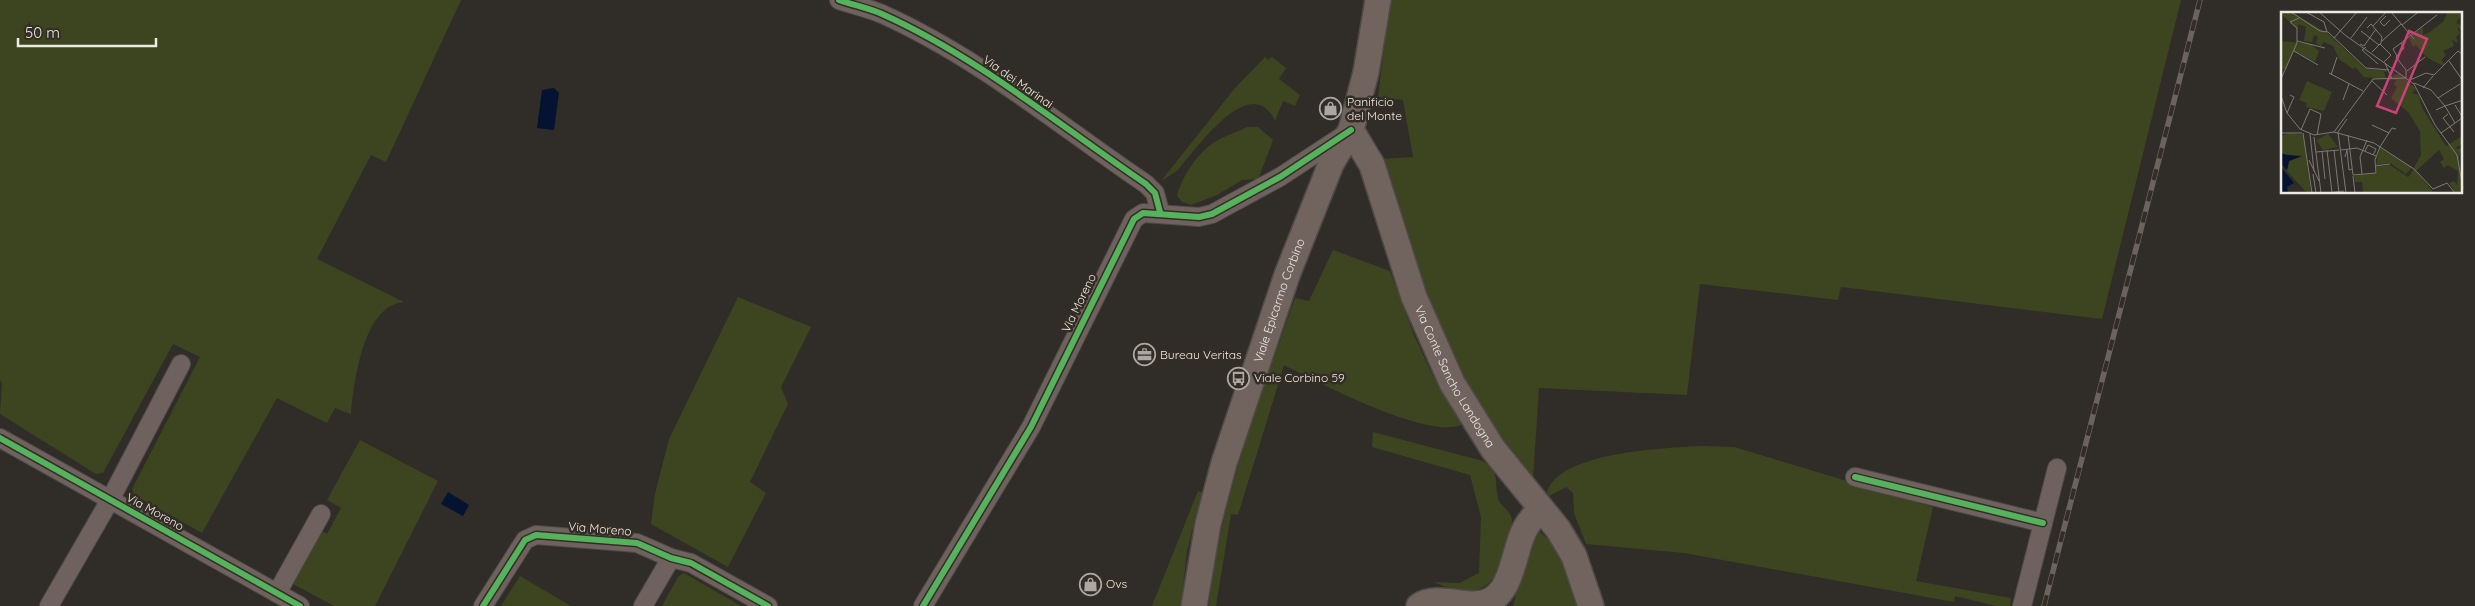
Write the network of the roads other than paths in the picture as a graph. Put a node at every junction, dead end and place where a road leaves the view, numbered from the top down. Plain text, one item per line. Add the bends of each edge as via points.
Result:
1 (839, 0) edge
2 (1378, 0) edge
3 (1351, 130) junction
4 (1322, 160) junction
5 (1160, 212) junction
6 (181, 364) dead end
7 (0, 438) edge
8 (2057, 468) dead end
9 (1855, 477) dead end
10 (110, 500) junction
11 (1540, 508) junction
12 (321, 514) dead end
13 (2043, 523) junction
14 (671, 558) junction
15 (287, 601) edge
16 (49, 606) edge
17 (483, 606) edge
18 (643, 606) edge
19 (768, 606) edge
20 (923, 606) edge
21 (1194, 606) edge
22 (1419, 606) edge
23 (1591, 606) edge
24 (2022, 606) edge

1 - 5 street, Via dei Marinai via 880,13 930,37 1005,85 1146,184 1155,193
2 - 3 main road, Viale Epicarmo Corbino via 1366,72
3 - 4 main road, Viale Epicarmo Corbino
3 - 11 main road, Via Conte Sancho Landogna via 1372,165 1414,297 1452,382 1493,449
4 - 5 street, Via Moreno via 1280,177 1212,214 1199,217
4 - 21 main road, Viale Epicarmo Corbino via 1224,463 1208,524
5 - 20 street, Via Moreno via 1143,212 1134,220 1031,428
6 - 10 street
7 - 10 street, Via Moreno
8 - 13 street
9 - 13 street
10 - 15 street, Via Moreno
10 - 16 street
11 - 22 main road via 1526,528 1506,587 1494,599 1481,604 1440,601 1425,602
11 - 23 main road, Via Conte Sancho Landogna via 1558,529 1574,556
12 - 15 street
13 - 24 street
14 - 17 street, Via Moreno via 637,543 536,535 525,540
14 - 18 street
14 - 19 street, Via Moreno via 691,563

